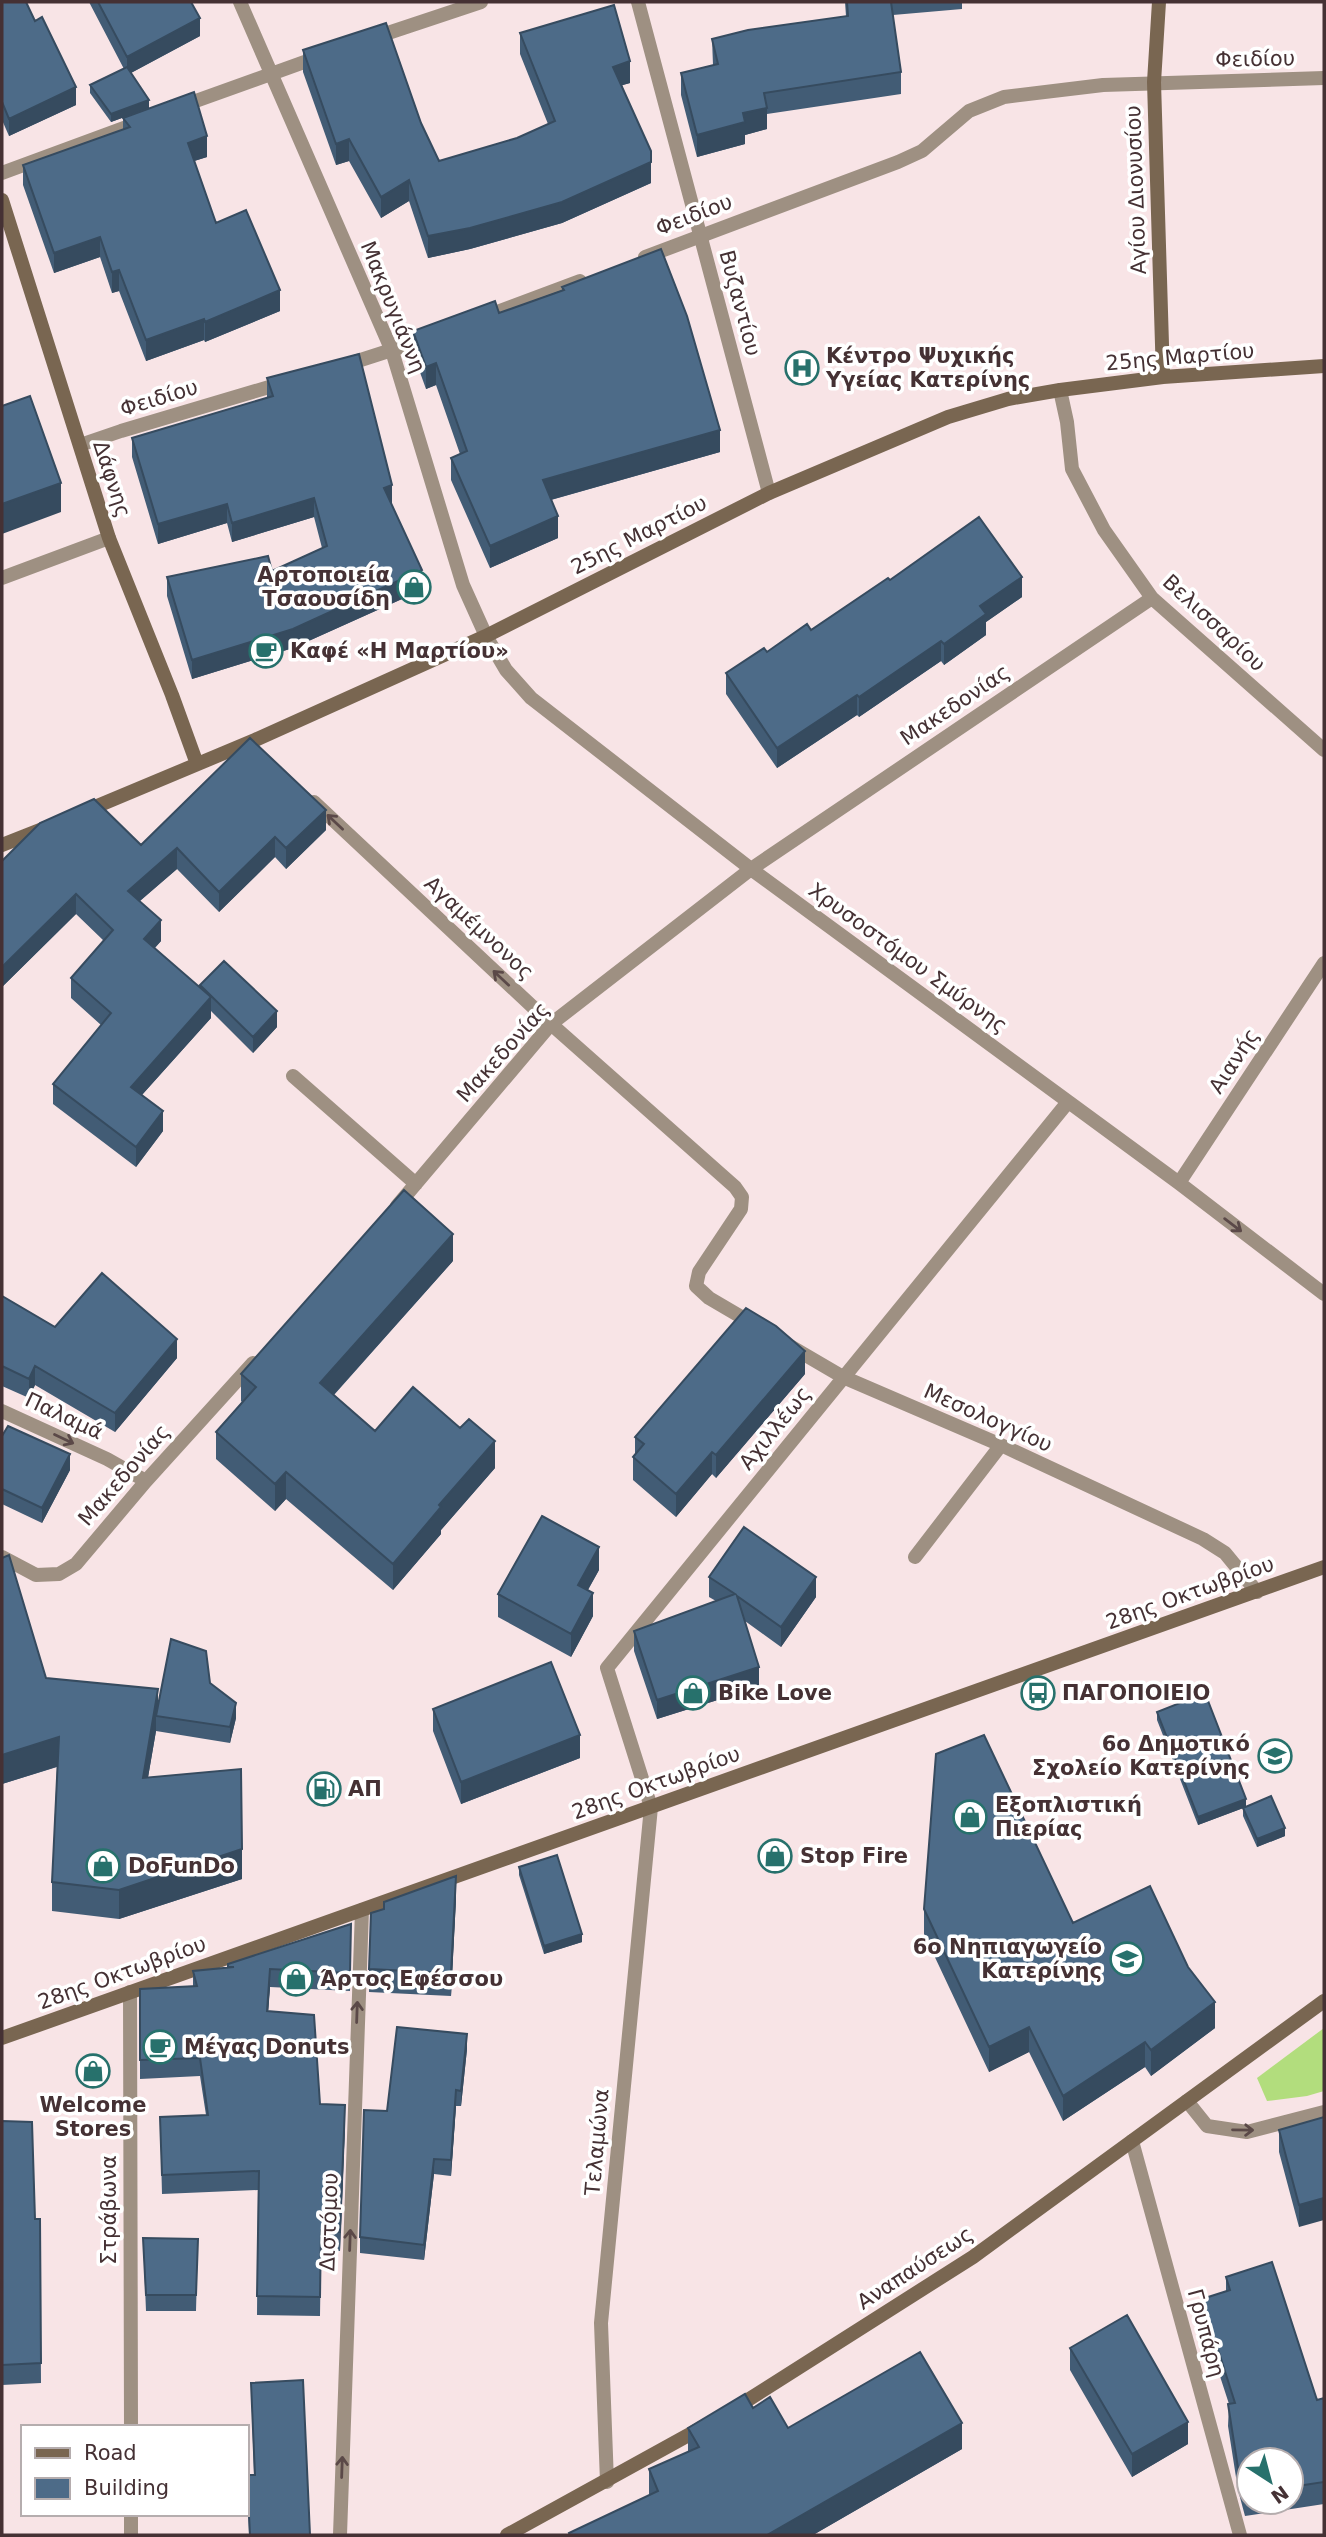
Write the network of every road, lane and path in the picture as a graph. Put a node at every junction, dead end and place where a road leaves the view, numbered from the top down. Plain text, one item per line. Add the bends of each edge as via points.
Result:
1 (240, 2) edge
2 (481, 2) edge
3 (638, 2) edge
4 (1159, 2) edge
5 (362, 42) edge
6 (336, 51) edge
7 (270, 73) junction
8 (1324, 78) edge
9 (1154, 82) junction
10 (2, 173) edge
11 (2, 200) edge
12 (700, 234) junction
13 (625, 264) edge
14 (600, 274) edge
15 (392, 351) junction
16 (1324, 366) edge
17 (328, 370) edge
18 (302, 377) edge
19 (1163, 377) junction
20 (1060, 390) junction
21 (80, 445) junction
22 (769, 493) junction
23 (109, 538) junction
24 (2, 578) edge
25 (1152, 598) junction
26 (486, 636) junction
27 (1324, 750) edge
28 (197, 764) junction
29 (304, 793) edge
30 (2, 845) edge
31 (751, 869) junction
32 (1324, 963) edge
33 (551, 1024) junction
34 (293, 1076) dead end
35 (1068, 1102) junction
36 (1179, 1183) junction
37 (416, 1184) junction
38 (388, 1215) edge
39 (696, 1286) joint
40 (1324, 1294) edge
41 (267, 1348) edge
42 (843, 1377) junction
43 (2, 1411) edge
44 (1001, 1445) junction
45 (146, 1481) junction
46 (2, 1557) edge
47 (915, 1557) dead end
48 (1324, 1567) edge
49 (1257, 1592) junction
50 (652, 1807) junction
51 (362, 1910) junction
52 (130, 1992) junction
53 (1324, 2001) edge
54 (2, 2038) edge
55 (1187, 2101) junction
56 (1324, 2112) edge
57 (1132, 2141) junction
58 (131, 2425) edge
59 (607, 2482) junction
60 (131, 2516) edge
61 (131, 2535) edge
62 (340, 2535) edge
63 (507, 2535) edge
64 (1240, 2535) edge

1 - 7 street, Μακρυγιάννη
2 - 5 street
3 - 12 street, Βυζαντίου
4 - 9 street, Αγίου Διονυσίου
6 - 7 street
7 - 10 street
7 - 15 street, Μακρυγιάννη
8 - 9 street, Φειδίου
9 - 12 street, Φειδίου via 1004,97 969,111 922,151 898,162
9 - 19 street, Αγίου Διονυσίου
11 - 21 street, Δάφνης
12 - 13 street, Φειδίου
12 - 22 street, Βυζαντίου
14 - 15 street
15 - 17 street
15 - 26 street, Μακρυγιάννη via 463,585
16 - 19 street, 25ης Μαρτίου
18 - 21 street, Φειδίου
19 - 20 street, 25ης Μαρτίου
20 - 22 street, 25ης Μαρτίου via 948,417
20 - 25 street, Βελισσαρίου via 1072,468 1104,530
21 - 23 street, Δάφνης
22 - 26 street, 25ης Μαρτίου
23 - 24 street
23 - 28 street, Δάφνης
25 - 27 street, Βελισσαρίου
25 - 31 street, Μακεδονίας
26 - 28 street, 25ης Μαρτίου via 258,744
26 - 31 street, Χρυσοστόμου Σμύρνης via 506,670 531,698
28 - 30 street, 25ης Μαρτίου
33 -> 29 street, Αγαμέμνονος
31 - 33 street, Μακεδονίας
31 - 35 street, Χρυσοστόμου Σμύρνης
32 - 36 street, Αιανής
33 - 37 street, Μακεδονίας
33 - 39 street, Αγαμέμνονος via 742,1197 741,1209 699,1272
34 - 37 street
35 - 36 street, Χρυσοστόμου Σμύρνης
35 - 42 street, Αχιλλέως
36 -> 40 street, Χρυσοστόμου Σμύρνης
37 - 38 street, Μακεδονίας
39 - 42 street, Μεσολογγίου
41 - 45 street, Μακεδονίας
42 - 44 street, Μεσολογγίου
42 - 50 street, Αχιλλέως via 607,1668
43 -> 45 street, Παλαμά
44 - 47 street
44 - 49 street, Μεσολογγίου via 1203,1539 1225,1553
45 - 46 street, Μακεδονίας via 76,1564 60,1574 36,1575
48 - 49 street, 28ης Οκτωβρίου
49 - 50 street, 28ης Οκτωβρίου
50 - 51 street, 28ης Οκτωβρίου
50 - 59 street, Τελαμώνα via 601,2323
51 - 52 street, 28ης Οκτωβρίου
62 -> 51 street, Διστόμου
52 - 54 street, 28ης Οκτωβρίου
52 - 58 street, Στράβωνα
53 - 55 street, Αναπαύσεως
55 -> 56 street via 1207,2126 1247,2132
55 - 57 street, Αναπαύσεως
57 - 59 street, Αναπαύσεως via 961,2264 752,2399
57 - 64 street, Γρυπάρη
59 - 63 street, Αναπαύσεως
60 - 61 street

